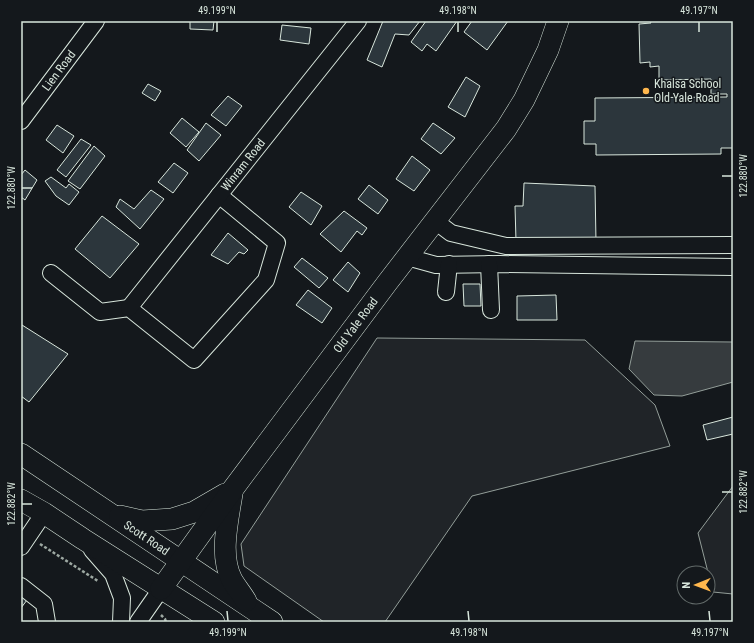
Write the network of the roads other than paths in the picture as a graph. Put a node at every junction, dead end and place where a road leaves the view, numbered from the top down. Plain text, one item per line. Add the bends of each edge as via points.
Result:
1 (96, 21) edge
2 (358, 21) edge
3 (558, 21) edge
4 (21, 121) edge
5 (219, 195) junction
6 (435, 221) junction
7 (733, 245) edge
8 (407, 257) junction
9 (449, 264) junction
10 (489, 264) junction
11 (733, 267) edge
12 (51, 274) dead end
13 (446, 292) dead end
14 (129, 308) junction
15 (491, 310) dead end
16 (21, 454) edge
17 (232, 489) junction
18 (21, 500) edge
19 (108, 512) junction
20 (44, 513) junction
21 (83, 539) junction
22 (21, 547) edge
23 (181, 562) junction
24 (21, 586) edge
25 (162, 589) junction
26 (252, 609) junction
27 (47, 622) edge
28 (121, 622) edge
29 (138, 622) edge
30 (214, 622) edge
31 (272, 622) edge

1 - 4 street, Lien Road
2 - 5 street, Winram Road
3 - 6 main road, Old Yale Road via 548,50 524,100 488,154
5 - 14 street, Winram Road
5 - 14 street via 277,243 266,280 194,360
6 - 7 street via 451,233 506,246
6 - 8 main road, Old Yale Road
8 - 9 street via 436,265
8 - 17 main road, Old Yale Road
9 - 10 street
9 - 13 street
10 - 11 street
10 - 15 street
12 - 14 street via 100,312
16 - 19 main road, Scott Road
17 - 19 main road via 194,512 172,519 142,521
17 - 23 main road, Old Yale Road
17 - 26 main road via 226,559 232,580
18 - 20 main road
19 - 23 main road, Scott Road
20 - 21 main road
20 - 22 street
21 - 25 main road
21 - 28 street via 113,574 122,598
23 - 25 main road, Old Yale Road
23 - 26 main road, Scott Road
24 - 27 street via 44,604
25 - 29 street, Old Yale Road
25 - 30 main road
26 - 31 main road, Scott Road

